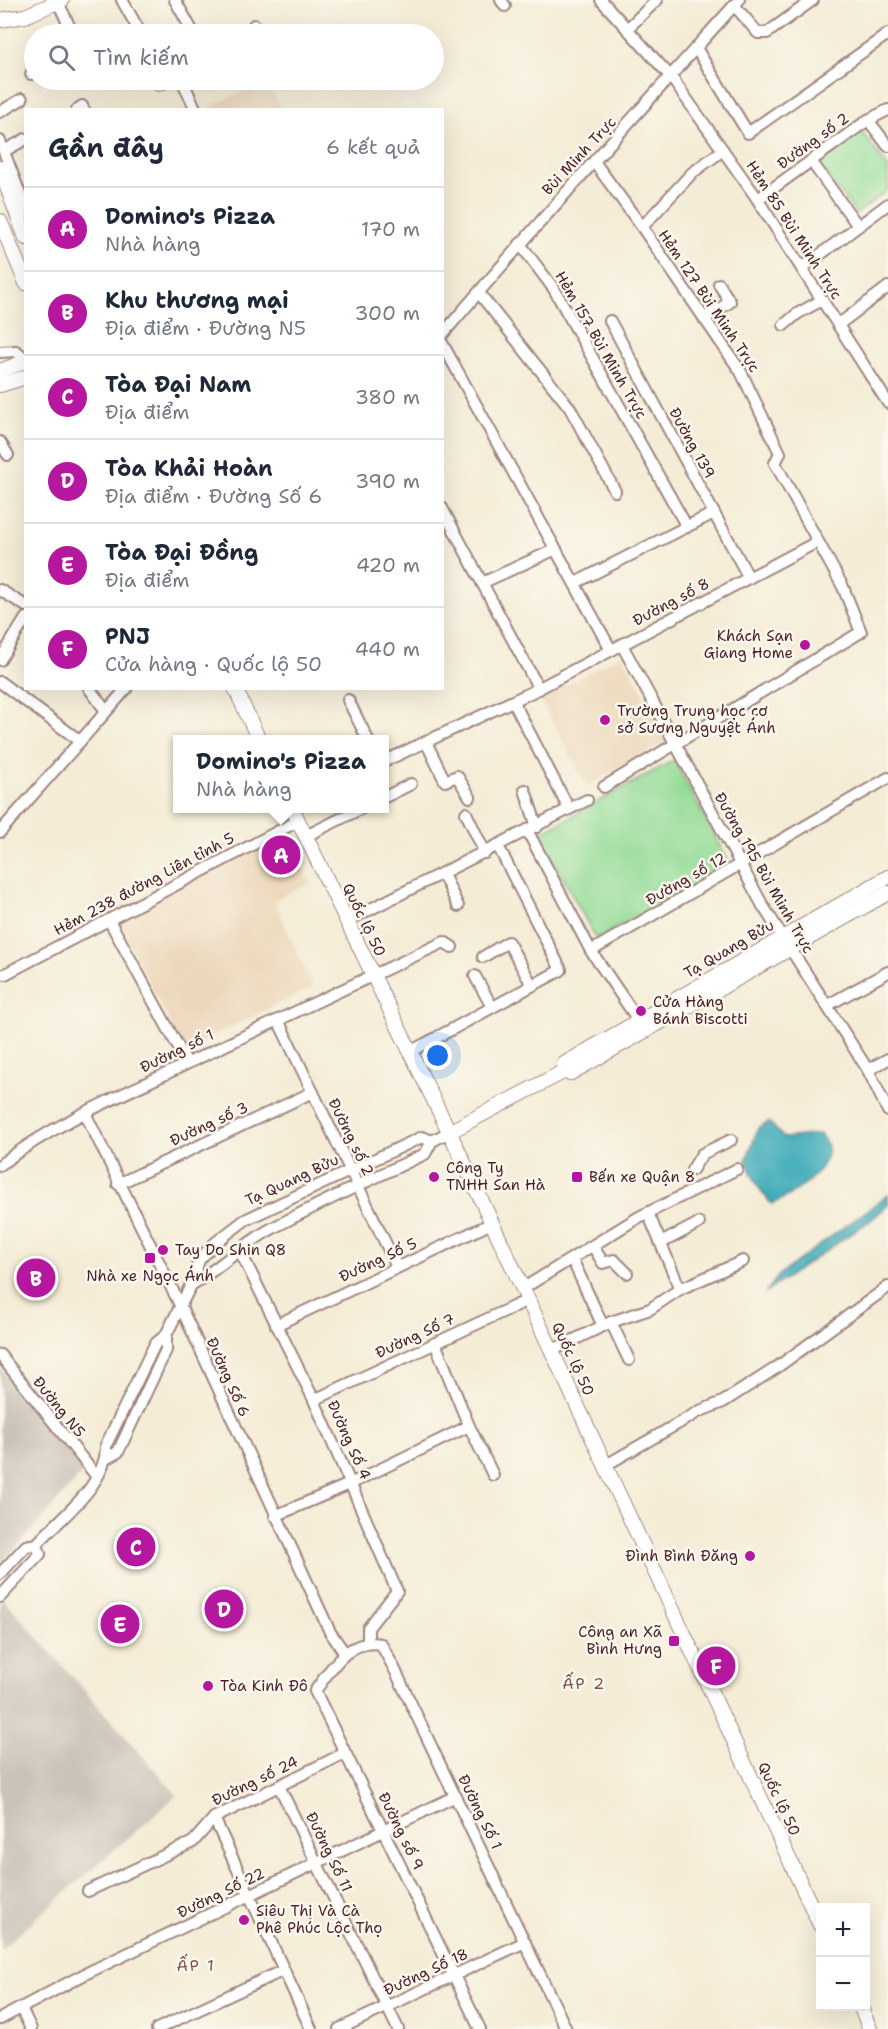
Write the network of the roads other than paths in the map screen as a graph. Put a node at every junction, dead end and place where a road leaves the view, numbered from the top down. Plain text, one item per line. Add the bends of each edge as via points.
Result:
1 (122, 0) edge
2 (175, 0) edge
3 (601, 0) edge
4 (813, 0) edge
5 (60, 1) edge
6 (653, 1) edge
7 (737, 3) edge
8 (40, 5) edge
9 (0, 20) edge
10 (69, 24) edge
11 (135, 24) edge
12 (188, 24) edge
13 (627, 29) junction
14 (888, 34) edge
15 (696, 48) junction
16 (671, 77) junction
17 (187, 90) edge
18 (22, 99) dead end
19 (195, 108) edge
20 (888, 110) edge
21 (0, 112) edge
22 (868, 120) junction
23 (24, 140) edge
24 (2, 146) edge
25 (888, 146) edge
26 (723, 150) junction
27 (812, 161) junction
28 (595, 163) junction
29 (0, 168) edge
30 (21, 181) edge
31 (758, 199) junction
32 (888, 204) edge
33 (0, 221) edge
34 (858, 226) junction
35 (642, 227) junction
36 (24, 233) edge
37 (520, 244) junction
38 (802, 268) junction
39 (24, 278) edge
40 (719, 284) dead end
41 (888, 288) edge
42 (478, 293) junction
43 (822, 300) junction
44 (704, 318) junction
45 (610, 321) dead end
46 (784, 325) dead end
47 (838, 325) junction
48 (444, 333) edge
49 (444, 347) edge
50 (0, 352) edge
51 (24, 358) edge
52 (24, 361) edge
53 (0, 371) edge
54 (24, 378) edge
55 (0, 385) edge
56 (888, 403) edge
57 (0, 442) edge
58 (8, 455) dead end
59 (615, 491) dead end
60 (444, 512) edge
61 (714, 513) junction
62 (687, 527) junction
63 (817, 542) junction
64 (556, 549) junction
65 (749, 578) junction
66 (482, 583) junction
67 (575, 583) junction
68 (0, 590) edge
69 (24, 605) edge
70 (24, 621) edge
71 (617, 648) junction
72 (0, 660) edge
73 (0, 682) edge
74 (539, 689) junction
75 (90, 690) edge
76 (125, 690) edge
77 (236, 690) edge
78 (348, 700) dead end
79 (513, 701) junction
80 (106, 711) junction
81 (257, 735) edge
82 (366, 735) edge
83 (80, 741) junction
84 (426, 742) junction
85 (675, 745) junction
86 (389, 759) edge
87 (888, 778) edge
88 (411, 784) dead end
89 (604, 787) dead end
90 (525, 790) dead end
91 (389, 795) edge
92 (470, 797) dead end
93 (587, 800) dead end
94 (569, 809) junction
95 (352, 813) edge
96 (466, 813) dead end
97 (295, 815) edge
98 (4, 820) edge
99 (532, 829) junction
100 (0, 832) edge
101 (306, 836) junction
102 (498, 846) junction
103 (485, 853) junction
104 (740, 864) junction
105 (443, 874) junction
106 (888, 877) edge
107 (888, 893) edge
108 (458, 906) dead end
109 (109, 920) junction
110 (347, 921) junction
111 (785, 943) junction
112 (452, 947) dead end
113 (591, 951) junction
114 (483, 957) dead end
115 (888, 972) edge
116 (4, 974) dead end
117 (373, 975) junction
118 (475, 976) dead end
119 (532, 985) junction
120 (828, 1005) junction
121 (492, 1007) junction
122 (278, 1020) junction
123 (638, 1020) junction
124 (410, 1052) junction
125 (888, 1059) edge
126 (187, 1064) junction
127 (868, 1070) junction
128 (563, 1072) junction
129 (312, 1092) junction
130 (888, 1111) edge
131 (85, 1113) junction
132 (449, 1132) junction
133 (731, 1140) dead end
134 (432, 1141) junction
135 (0, 1165) edge
136 (737, 1169) dead end
137 (692, 1170) dead end
138 (351, 1171) junction
139 (118, 1184) junction
140 (358, 1186) junction
141 (648, 1213) junction
142 (492, 1223) junction
143 (699, 1223) dead end
144 (660, 1244) junction
145 (593, 1246) junction
146 (239, 1249) junction
147 (572, 1259) junction
148 (743, 1261) dead end
149 (397, 1267) junction
150 (627, 1273) dead end
151 (192, 1285) junction
152 (888, 1287) edge
153 (680, 1289) junction
154 (525, 1294) junction
155 (180, 1305) junction
156 (607, 1324) junction
157 (276, 1326) junction
158 (435, 1343) junction
159 (551, 1350) junction
160 (0, 1355) edge
161 (629, 1360) dead end
162 (314, 1400) junction
163 (469, 1426) junction
164 (606, 1465) junction
165 (493, 1475) dead end
166 (97, 1477) junction
167 (351, 1483) junction
168 (275, 1516) junction
169 (37, 1544) junction
170 (0, 1574) edge
171 (0, 1597) edge
172 (368, 1642) junction
173 (344, 1652) junction
174 (345, 1753) junction
175 (279, 1786) junction
176 (456, 1796) junction
177 (214, 1818) junction
178 (383, 1829) junction
179 (317, 1861) junction
180 (88, 1891) dead end
181 (250, 1896) junction
182 (816, 1916) edge
183 (525, 1942) junction
184 (284, 1970) junction
185 (455, 1975) junction
186 (387, 2006) junction
187 (21, 2008) junction
188 (862, 2011) edge
189 (0, 2019) edge
190 (32, 2029) edge
191 (157, 2029) edge
192 (311, 2029) edge
193 (339, 2029) edge
194 (398, 2029) edge
195 (480, 2029) edge
196 (566, 2029) edge
197 (870, 2029) edge

1 - 11 street
2 - 12 street
3 - 13 street, Hẻm 85 Bùi Minh Trực
4 - 7 street via 767,33 758,33
5 - 8 main road
5 - 10 street
6 - 13 street
7 - 15 street, Bùi Minh Trực
8 - 9 main road via 25,16
13 - 16 street, Hẻm 85 Bùi Minh Trực
14 - 15 street via 748,133
15 - 16 street, Bùi Minh Trực
16 - 26 street, Hẻm 85 Bùi Minh Trực
16 - 28 street, Bùi Minh Trực
17 - 19 street
18 - 21 street
20 - 22 street, Đường số 2
22 - 25 street
22 - 27 street, Đường số 2
23 - 24 street
24 - 30 street
26 - 31 street, Hẻm 85 Bùi Minh Trực
26 - 35 street via 692,173
27 - 31 street, Đường số 2
27 - 34 street
28 - 35 street, Hẻm 127 Bùi Minh Trực
28 - 37 street, Bùi Minh Trực
29 - 36 main road
30 - 36 street
31 - 38 street, Hẻm 85 Bùi Minh Trực
32 - 34 street
33 - 39 main road
34 - 38 street
35 - 44 street, Hẻm 127 Bùi Minh Trực
37 - 42 street, Bùi Minh Trực
37 - 62 street, Hẻm 157 Bùi Minh Trực via 554,289
38 - 43 street, Hẻm 85 Bùi Minh Trực
40 - 44 street via 729,302
41 - 47 street
42 - 48 street, Bùi Minh Trực
42 - 59 street via 570,408
43 - 46 street
43 - 47 street, Hẻm 85 Bùi Minh Trực
44 - 63 street, Hẻm 127 Bùi Minh Trực via 741,372 780,453 775,463
45 - 61 street, Đường 139
47 - 56 street, Hẻm 85 Bùi Minh Trực
49 - 64 street, Đường 195 Bùi Minh Trực
50 - 51 street via 16,351
52 - 53 main road
54 - 55 main road
57 - 58 street
60 - 66 street
61 - 62 street
61 - 65 street, Đường 139
62 - 67 street
63 - 65 street, Đường số 8
63 - 85 street via 843,587 861,632
64 - 66 street
64 - 67 street, Đường 195 Bùi Minh Trực
65 - 71 street, Đường số 8
66 - 74 street
67 - 71 street, Đường 195 Bùi Minh Trực
68 - 69 street
70 - 72 street
71 - 74 street, Đường số 8
71 - 85 street, Đường 195 Bùi Minh Trực
73 - 83 street
74 - 79 street, Đường số 8
75 - 80 street
76 - 80 street
77 - 81 main road
78 - 82 street
79 - 84 street, Đường số 8
79 - 94 street
80 - 83 street
83 - 98 street
84 - 86 street, Đường số 8
84 - 92 street via 445,781 457,776
85 - 89 street
85 - 104 street, Đường 195 Bùi Minh Trực
87 - 104 street, Đường số 12
88 - 91 street
90 - 99 street
93 - 94 street
94 - 99 street
95 - 101 street
96 - 103 street
97 - 101 main road, Quốc lộ 50
97 - 109 street, Hẻm 238 đường Liên tỉnh 5
98 - 100 street
99 - 102 street
99 - 113 street
101 - 110 main road, Quốc lộ 50
102 - 103 street
102 - 119 street via 561,970
103 - 105 street
104 - 111 street, Đường 195 Bùi Minh Trực
104 - 113 street, Đường số 12
105 - 108 street
105 - 110 street
106 - 111 main road, Tạ Quang Bửu
107 - 111 main road, Tạ Quang Bửu
109 - 116 street, Hẻm 238 đường Liên tỉnh 5
109 - 126 street
110 - 117 main road, Quốc lộ 50
111 - 120 street, Đường 195 Bùi Minh Trực
111 - 123 main road, Tạ Quang Bửu
111 - 128 main road, Tạ Quang Bửu via 626,1043 571,1073
112 - 117 street, Đường số 1 via 444,942
113 - 123 street
114 - 119 street via 508,942
115 - 120 street
117 - 122 street, Đường số 1
117 - 124 main road, Quốc lộ 50
118 - 121 street
119 - 121 street
120 - 127 street, Đường 195 Bùi Minh Trực
121 - 124 street
122 - 126 street, Đường số 1
122 - 129 street, Đường số 2
123 - 128 main road, Tạ Quang Bửu via 564,1064
124 - 132 main road, Quốc lộ 50
125 - 127 street
126 - 131 street, Đường số 1
127 - 130 street, Đường 195 Bùi Minh Trực
128 - 132 main road, Tạ Quang Bửu
129 - 138 street, Đường số 2
129 - 139 street, Đường số 3
131 - 135 street, Đường số 1 via 25,1146
131 - 139 street, Đường Số 6
132 - 134 street, Tạ Quang Bửu
132 - 142 main road, Quốc lộ 50
133 - 137 street via 702,1154
134 - 138 street, Tạ Quang Bửu via 422,1137
134 - 140 street, Tạ Quang Bửu via 425,1154
136 - 141 street, Đường Số 7
138 - 140 street, Đường số 2
138 - 151 street, Tạ Quang Bửu via 245,1220 199,1260
139 - 155 street, Đường Số 6
140 - 146 street, Tạ Quang Bửu
140 - 149 street, Đường số 2
141 - 144 street
141 - 145 street, Đường Số 7
142 - 149 street, Đường Số 5
142 - 154 main road, Quốc lộ 50
143 - 144 street
144 - 153 street
145 - 147 street, Đường Số 7
145 - 150 street via 603,1263 614,1260
146 - 151 street, Tạ Quang Bửu
146 - 157 street, Đường Số 4
147 - 154 street, Đường Số 7
147 - 156 street
148 - 153 street
149 - 157 street, Đường Số 5
151 - 155 street, Tạ Quang Bửu
152 - 164 street via 723,1402
153 - 156 street via 650,1309
154 - 158 street, Đường Số 7
154 - 159 main road, Quốc lộ 50
155 - 166 street, Tạ Quang Bửu via 166,1335 166,1350 118,1452 107,1458
155 - 168 street, Đường Số 6
156 - 159 street
156 - 161 street
157 - 162 street, Đường Số 4
158 - 162 street, Đường Số 7
158 - 163 street
159 - 164 main road, Quốc lộ 50
160 - 166 street, Đường N5
162 - 167 street, Đường Số 4
163 - 165 street
163 - 167 street
164 - 182 main road, Quốc lộ 50
166 - 169 street, Tạ Quang Bửu
167 - 168 street
167 - 172 street, Đường Số 4 via 397,1591 368,1628
168 - 173 street, Đường Số 6 via 330,1632
169 - 170 street, Tạ Quang Bửu via 26,1546
169 - 171 street, Tạ Quang Bửu via 40,1554
172 - 173 street
172 - 176 street, Đường Số 1 via 381,1644
173 - 174 street, Đường số 9 via 315,1691
174 - 175 street, Đường số 24
174 - 178 street, Đường số 9
175 - 177 street, Đường số 24
175 - 179 street, Đường Số 11
176 - 178 street, Đường Số 22
176 - 183 street, Đường Số 1
177 - 180 street, Đường số 24 via 193,1842
177 - 181 street
178 - 179 street, Đường Số 22
178 - 185 street, Đường số 9
179 - 181 street, Đường Số 22
179 - 186 street, Đường Số 11
181 - 184 street
181 - 187 street, Đường Số 22
183 - 185 street, Đường Số 18
183 - 196 street, Đường Số 1
184 - 191 street
184 - 192 street
185 - 186 street, Đường Số 18
185 - 195 street, Đường số 9
186 - 193 street, Đường Số 18
186 - 194 street, Đường Số 11
187 - 189 street, Đường Số 22
187 - 190 street
188 - 197 main road

